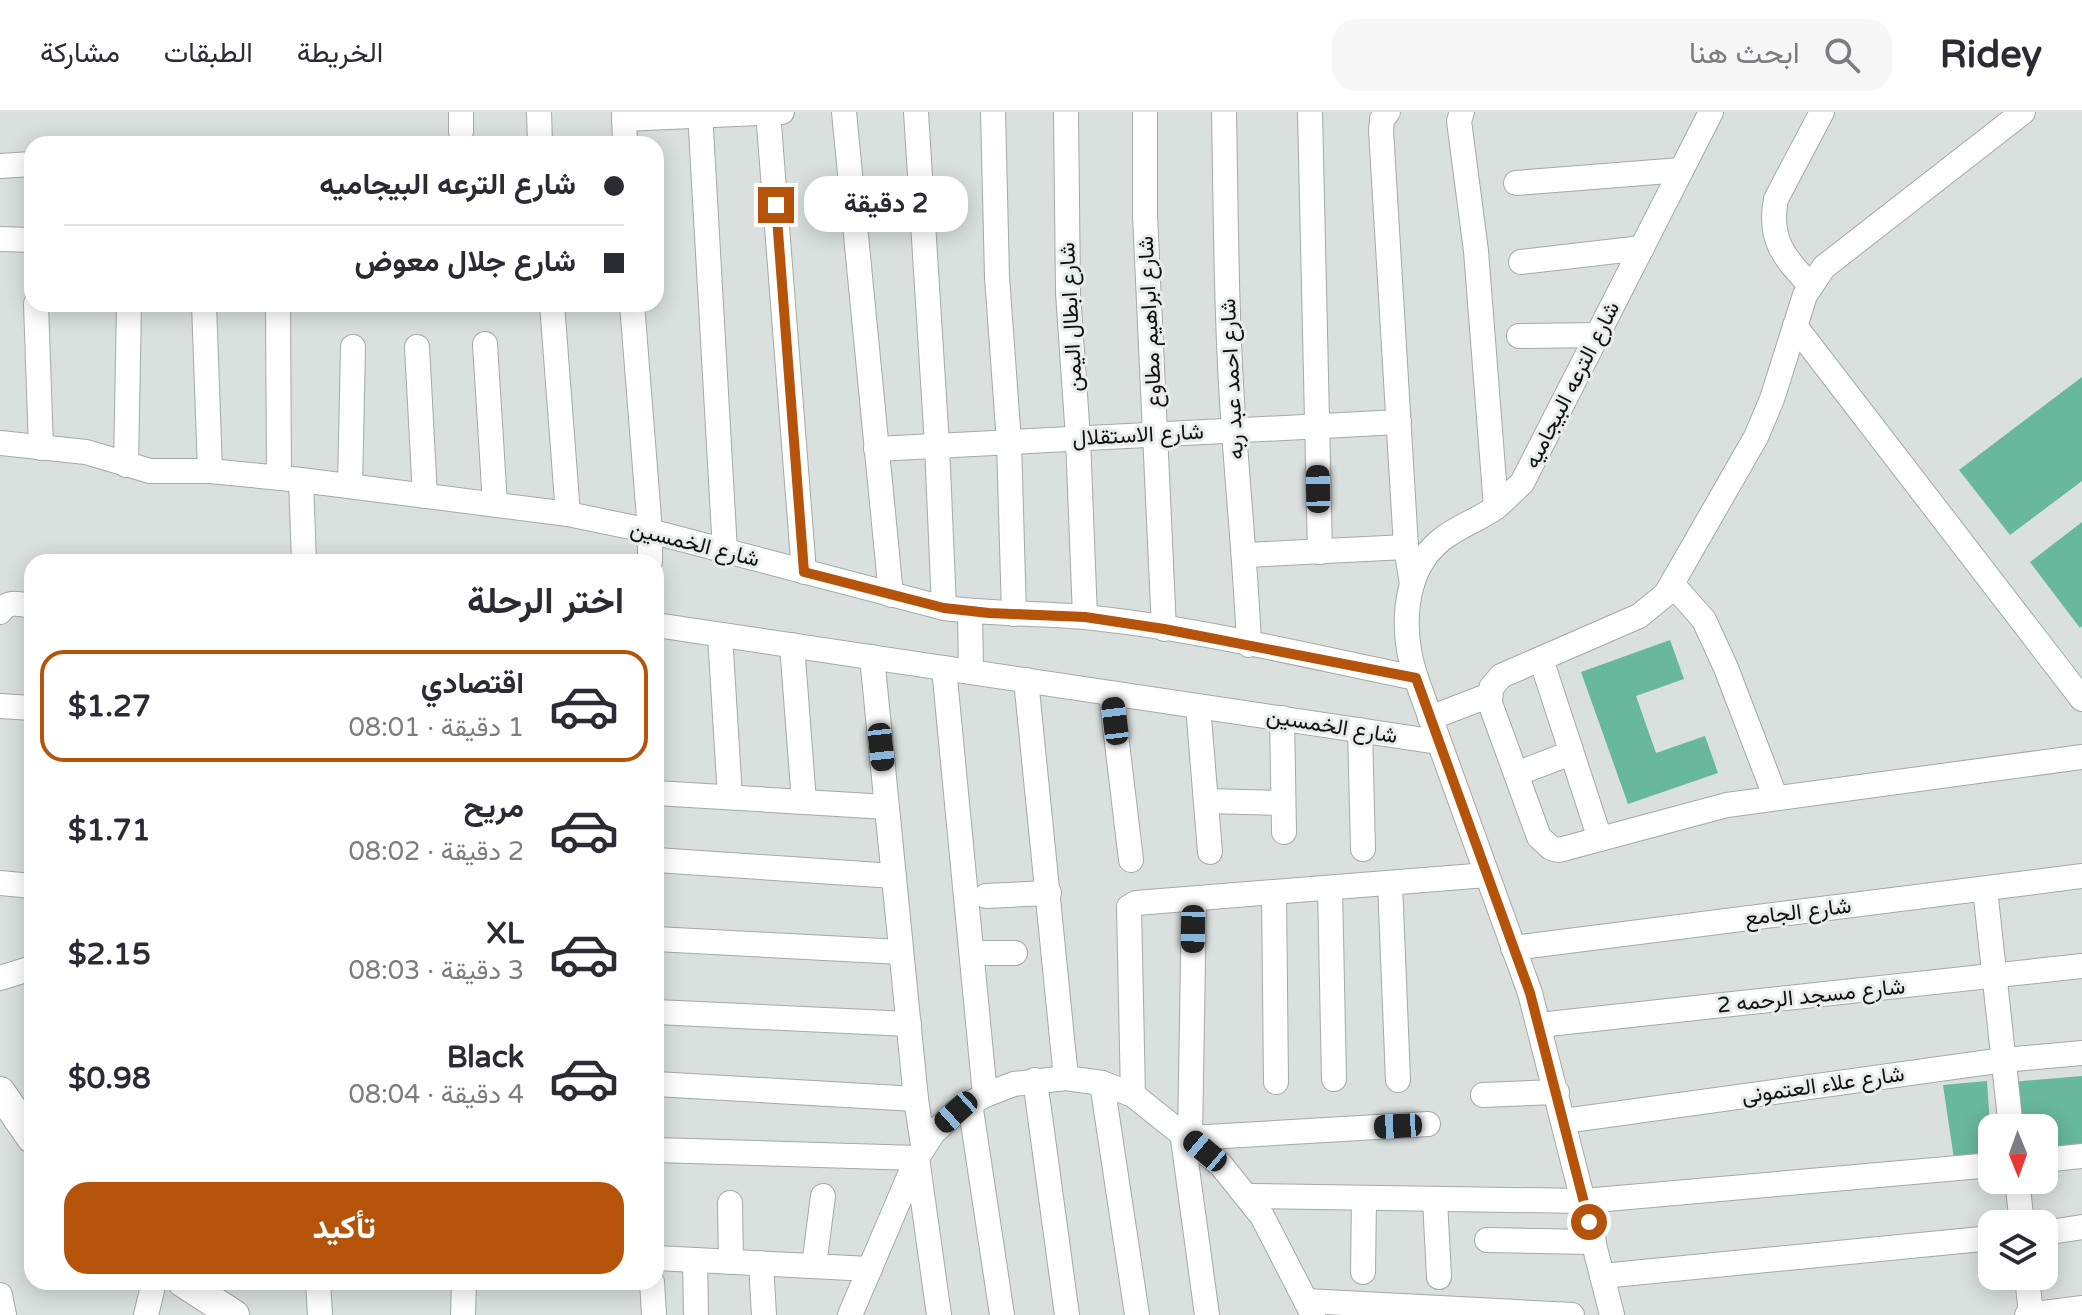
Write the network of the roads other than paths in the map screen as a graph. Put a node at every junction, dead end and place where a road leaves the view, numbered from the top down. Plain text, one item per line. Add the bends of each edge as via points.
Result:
1 (539, 112) edge
2 (768, 112) edge
3 (783, 112) edge
4 (844, 112) edge
5 (916, 112) edge
6 (993, 112) edge
7 (1066, 112) edge
8 (1145, 112) edge
9 (1224, 112) edge
10 (1310, 112) edge
11 (1388, 112) edge
12 (1462, 112) edge
13 (1711, 112) edge
14 (1822, 112) edge
15 (2023, 112) edge
16 (700, 114) edge
17 (624, 116) edge
18 (540, 136) edge
19 (625, 136) edge
20 (24, 164) edge
21 (0, 166) edge
22 (1681, 170) junction
23 (1516, 183) dead end
24 (0, 239) edge
25 (24, 240) edge
26 (1642, 248) junction
27 (1521, 262) dead end
28 (1810, 285) junction
29 (36, 312) edge
30 (129, 312) edge
31 (204, 312) edge
32 (279, 312) edge
33 (553, 312) edge
34 (633, 312) edge
35 (1795, 326) junction
36 (1598, 335) junction
37 (1519, 336) dead end
38 (485, 344) dead end
39 (353, 347) dead end
40 (417, 347) dead end
41 (1399, 422) junction
42 (1317, 426) junction
43 (1233, 430) junction
44 (1156, 434) junction
45 (1078, 438) junction
46 (1009, 442) junction
47 (0, 443) edge
48 (937, 445) junction
49 (41, 448) junction
50 (876, 449) junction
51 (126, 465) junction
52 (210, 471) junction
53 (290, 478) junction
54 (350, 486) junction
55 (425, 496) junction
56 (495, 504) junction
57 (1496, 507) junction
58 (568, 514) junction
59 (650, 531) junction
60 (1406, 547) junction
61 (725, 551) junction
62 (1320, 552) junction
63 (303, 554) edge
64 (650, 554) edge
65 (1246, 555) junction
66 (804, 572) junction
67 (1673, 585) junction
68 (1412, 587) junction
69 (891, 595) junction
70 (24, 605) edge
71 (944, 608) junction
72 (970, 611) junction
73 (0, 612) edge
74 (1014, 614) junction
75 (1085, 617) junction
76 (664, 626) edge
77 (1164, 629) junction
78 (720, 635) junction
79 (792, 645) junction
80 (1249, 645) junction
81 (872, 657) junction
82 (1541, 659) junction
83 (944, 668) junction
84 (971, 672) junction
85 (1416, 678) junction
86 (1026, 680) junction
87 (1111, 693) junction
88 (1490, 695) junction
89 (2082, 699) edge
90 (0, 706) edge
91 (1198, 706) junction
92 (24, 708) edge
93 (1282, 718) junction
94 (1430, 718) junction
95 (1360, 730) junction
96 (1438, 742) junction
97 (1571, 753) junction
98 (2082, 757) edge
99 (1516, 774) junction
100 (664, 793) edge
101 (1775, 796) junction
102 (730, 797) junction
103 (1206, 801) junction
104 (804, 802) junction
105 (1283, 803) junction
106 (887, 807) junction
107 (1284, 832) dead end
108 (1600, 839) junction
109 (1363, 849) dead end
110 (1210, 852) dead end
111 (1131, 860) dead end
112 (664, 861) edge
113 (1487, 875) junction
114 (894, 876) junction
115 (2082, 876) edge
116 (0, 883) edge
117 (1390, 883) junction
118 (24, 885) edge
119 (1330, 888) junction
120 (1985, 889) junction
121 (1049, 893) junction
122 (1274, 893) junction
123 (986, 896) dead end
124 (1194, 899) junction
125 (664, 939) edge
126 (1513, 948) junction
127 (901, 952) junction
128 (973, 953) junction
129 (1015, 953) dead end
130 (2082, 966) edge
131 (24, 970) edge
132 (1995, 976) junction
133 (0, 978) edge
134 (664, 1012) edge
135 (909, 1024) junction
136 (1539, 1025) junction
137 (2082, 1053) edge
138 (2004, 1060) junction
139 (1066, 1078) junction
140 (1334, 1079) dead end
141 (1035, 1080) junction
142 (1398, 1080) dead end
143 (1276, 1082) dead end
144 (1102, 1083) junction
145 (664, 1084) edge
146 (0, 1092) edge
147 (1557, 1092) junction
148 (1133, 1095) junction
149 (1483, 1095) dead end
150 (916, 1099) junction
151 (978, 1099) junction
152 (2010, 1114) edge
153 (1564, 1121) junction
154 (1428, 1124) dead end
155 (24, 1126) edge
156 (1186, 1135) junction
157 (664, 1150) edge
158 (920, 1152) junction
159 (2082, 1156) edge
160 (2058, 1159) edge
161 (1978, 1166) edge
162 (823, 1196) dead end
163 (1249, 1196) junction
164 (1364, 1199) junction
165 (1435, 1200) junction
166 (1584, 1201) junction
167 (730, 1203) dead end
168 (2082, 1227) edge
169 (2058, 1231) edge
170 (1978, 1239) edge
171 (1487, 1240) dead end
172 (1594, 1242) junction
173 (664, 1258) edge
174 (695, 1260) junction
175 (731, 1262) junction
176 (761, 1264) junction
177 (814, 1266) junction
178 (1363, 1272) dead end
179 (868, 1275) junction
180 (1602, 1276) junction
181 (1439, 1277) dead end
182 (152, 1290) edge
183 (195, 1290) edge
184 (318, 1290) edge
185 (464, 1290) edge
186 (652, 1290) edge
187 (2028, 1290) edge
188 (0, 1295) edge
189 (1309, 1308) edge
190 (2082, 1308) edge
191 (4, 1315) edge
192 (146, 1315) edge
193 (234, 1315) edge
194 (320, 1315) edge
195 (463, 1315) edge
196 (654, 1315) edge
197 (696, 1315) edge
198 (764, 1315) edge
199 (850, 1315) edge
200 (870, 1315) edge
201 (939, 1315) edge
202 (1002, 1315) edge
203 (1067, 1315) edge
204 (1137, 1315) edge
205 (1207, 1315) edge
206 (1572, 1315) edge
207 (1612, 1315) edge
208 (2029, 1315) edge

1 - 18 street
2 - 3 street
2 - 16 street
2 - 66 street
4 - 50 street
5 - 48 street
6 - 46 street
7 - 45 street, شارع ابطال اليمن via 1068,293
8 - 44 street, شارع ابراهيم مطاوع
9 - 43 street, شارع احمد عبد ربه
10 - 42 street
11 - 41 street via 1380,125
12 - 57 street
13 - 22 street, شارع الترعه البيجاميه
14 - 28 street via 1774,209 1780,249
15 - 28 street via 1824,267
16 - 17 street
16 - 61 street
17 - 19 street
20 - 21 street
22 - 23 street
22 - 26 street, شارع الترعه البيجاميه
24 - 25 street
26 - 27 street
26 - 36 street, شارع الترعه البيجاميه
28 - 35 street
29 - 49 street
30 - 51 street
31 - 52 street
32 - 53 street
33 - 58 street
34 - 59 street
35 - 67 street via 1756,437
35 - 89 street
36 - 37 street
36 - 57 street, شارع الترعه البيجاميه via 1522,483
38 - 56 street
39 - 54 street
40 - 55 street
41 - 42 street, شارع الاستقلال
41 - 60 street
42 - 43 street, شارع الاستقلال
42 - 62 street
43 - 44 street, شارع الاستقلال
43 - 65 street, شارع احمد عبد ربه
44 - 45 street, شارع الاستقلال
44 - 77 street, شارع ابراهيم مطاوع
45 - 46 street, شارع الاستقلال
45 - 75 street, شارع ابطال اليمن
46 - 48 street, شارع الاستقلال
46 - 74 street
47 - 49 street, شارع الخمسين
48 - 50 street, شارع الاستقلال
48 - 71 street
49 - 51 street, شارع الخمسين via 86,452
50 - 69 street
51 - 52 street, شارع الخمسين via 150,471
52 - 53 street, شارع الخمسين
53 - 54 street, شارع الخمسين
53 - 63 street
54 - 55 street, شارع الخمسين
55 - 56 street, شارع الخمسين
56 - 58 street, شارع الخمسين
57 - 68 street, شارع الترعه البيجاميه via 1442,539 1421,564
58 - 59 street, شارع الخمسين
59 - 61 street, شارع الخمسين
59 - 64 street
60 - 62 street
60 - 68 street
61 - 66 street, شارع الخمسين
62 - 65 street
65 - 80 street, شارع احمد عبد ربه
66 - 69 street, شارع الخمسين
67 - 82 street via 1639,616
67 - 101 street via 1704,620
68 - 85 street, شارع الترعه البيجاميه via 1405,627
69 - 71 street, شارع الخمسين
70 - 73 street via 12,603
71 - 72 street, شارع الخمسين
72 - 74 street, شارع الخمسين
72 - 84 street
74 - 75 street, شارع الخمسين
75 - 77 street, شارع الخمسين
76 - 78 street, شارع الخمسين
77 - 80 street, شارع الخمسين
78 - 79 street, شارع الخمسين
78 - 102 street
79 - 81 street, شارع الخمسين
79 - 104 street
80 - 85 street, شارع الخمسين
81 - 83 street, شارع الخمسين
81 - 106 street
82 - 88 street via 1501,676
82 - 97 street
83 - 84 street, شارع الخمسين
83 - 128 street
84 - 86 street, شارع الخمسين
85 - 94 street, شارع الترعه البيجاميه
86 - 87 street, شارع الخمسين
86 - 121 street
87 - 91 street, شارع الخمسين
87 - 111 street
88 - 94 street
88 - 99 street
90 - 92 street
91 - 93 street, شارع الخمسين
91 - 103 street
93 - 95 street, شارع الخمسين
93 - 105 street
94 - 96 street, شارع الترعه البيجاميه
95 - 96 street, شارع الخمسين
95 - 109 street
96 - 113 street, شارع الترعه البيجاميه
97 - 99 street
97 - 108 street
98 - 101 street
99 - 108 street via 1544,843 1568,850
100 - 102 street
101 - 108 street
102 - 104 street
103 - 105 street
103 - 110 street
104 - 106 street
105 - 107 street
106 - 114 street
112 - 114 street
113 - 117 street
113 - 126 street, شارع الترعه البيجاميه
114 - 127 street
115 - 120 street, شارع الجامع
116 - 118 street
117 - 119 street
117 - 142 street
119 - 122 street
119 - 140 street
120 - 126 street, شارع الجامع
120 - 132 street
121 - 123 street
121 - 139 street
122 - 124 street
122 - 143 street
124 - 148 street via 1129,907
124 - 156 street
125 - 127 street
126 - 136 street, شارع الترعه البيجاميه
127 - 135 street
128 - 129 street
128 - 151 street
130 - 132 street, شارع مسجد الرحمه 2
131 - 133 street
132 - 136 street, شارع مسجد الرحمه 2
132 - 138 street
134 - 135 street
135 - 150 street
136 - 147 street, شارع الترعه البيجاميه
137 - 138 street, شارع علاء العتمونى
138 - 152 street
138 - 153 street, شارع علاء العتمونى
139 - 141 street
139 - 144 street
141 - 151 street
141 - 203 street
144 - 148 street
144 - 204 street
145 - 150 street
146 - 155 main road
147 - 149 street
147 - 153 street, شارع الترعه البيجاميه
148 - 156 street
150 - 158 street
151 - 158 street via 933,1133
151 - 202 street
153 - 166 street, شارع الترعه البيجاميه
154 - 156 street
156 - 163 street
156 - 205 street
157 - 158 street
158 - 179 street
158 - 201 street
159 - 160 street
161 - 166 street
162 - 177 street
163 - 164 street
163 - 189 street
164 - 165 street
164 - 178 street
165 - 166 street
165 - 181 street
166 - 172 street, شارع الترعه البيجاميه
167 - 175 street
168 - 169 street
170 - 180 street
171 - 172 street
172 - 180 street, شارع الترعه البيجاميه
173 - 174 street
174 - 175 street
174 - 197 street
175 - 176 street
176 - 177 street
176 - 198 street
177 - 179 street
179 - 199 street
179 - 200 street
180 - 207 street, شارع الترعه البيجاميه
182 - 192 street
183 - 193 main road
184 - 194 street
185 - 195 street
186 - 196 street
187 - 208 street
188 - 191 street
189 - 206 street
190 - 208 street

